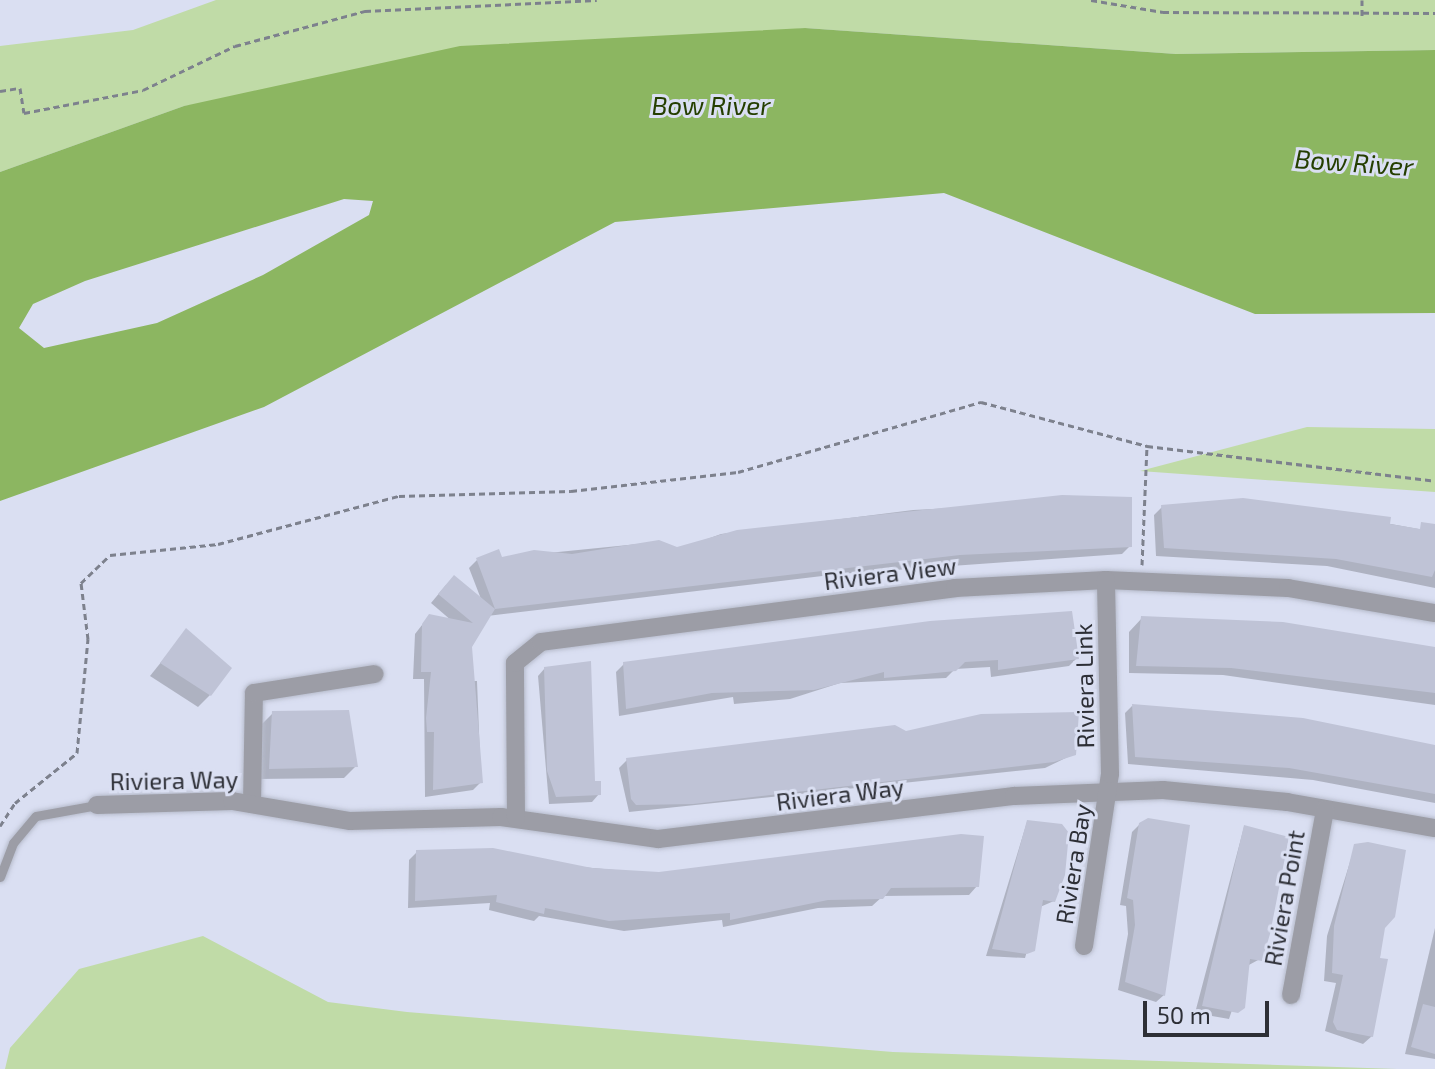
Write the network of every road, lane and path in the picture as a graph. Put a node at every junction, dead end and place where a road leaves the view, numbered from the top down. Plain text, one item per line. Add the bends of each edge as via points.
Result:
1 (597, 0) edge
2 (1091, 0) edge
3 (1362, 0) edge
4 (1435, 13) edge
5 (1362, 16) junction
6 (0, 91) edge
7 (1147, 446) junction
8 (1435, 481) edge
9 (1142, 565) dead end
10 (1106, 580) junction
11 (1435, 613) edge
12 (375, 674) dead end
13 (1109, 790) junction
14 (252, 804) junction
15 (97, 805) joint
16 (1325, 809) junction
17 (516, 818) junction
18 (0, 826) edge
19 (1435, 828) edge
20 (0, 877) edge
21 (1084, 946) dead end
22 (1291, 995) dead end

1 - 6 path via 365,11 235,46 143,90 24,113 20,88
2 - 5 path via 1148,11
3 - 5 path
4 - 5 path
7 - 8 path
7 - 9 path
7 - 18 path via 1000,403 959,404 817,454 738,472 571,491 399,496 218,544 110,555 81,583 88,639 77,753 15,803
10 - 11 street, Riviera View via 1288,588
10 - 13 street, Riviera Link
10 - 17 street, Riviera View via 955,588 534,643 515,663
12 - 14 street, Riviera Way via 254,693
13 - 16 street, Riviera Way via 1212,792
13 - 17 street, Riviera Way via 692,837 615,837
13 - 21 street, Riviera Bay
14 - 15 street, Riviera Way
14 - 17 street, Riviera Way via 334,821
15 - 20 lane via 36,816 13,843
16 - 19 street, Riviera Way
16 - 22 street, Riviera Point

